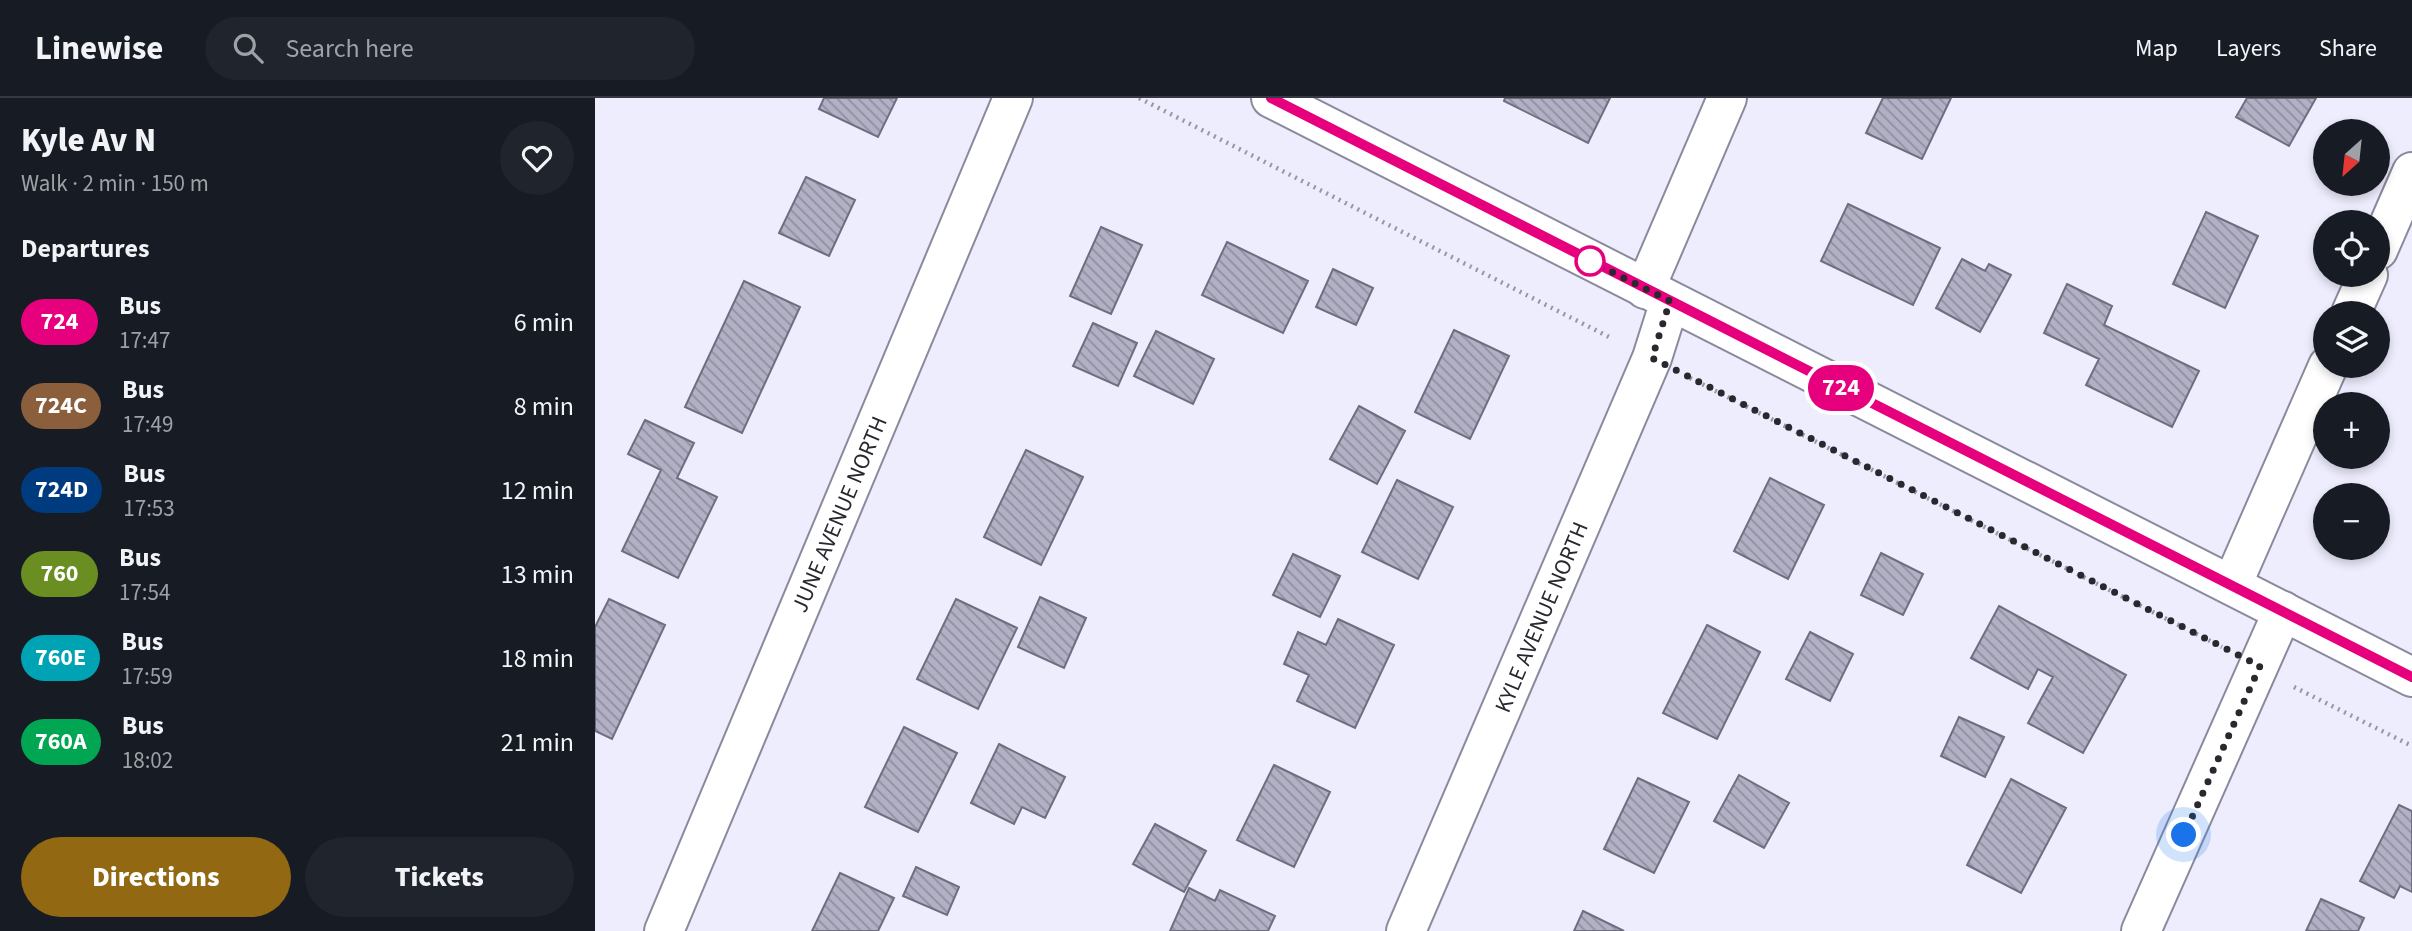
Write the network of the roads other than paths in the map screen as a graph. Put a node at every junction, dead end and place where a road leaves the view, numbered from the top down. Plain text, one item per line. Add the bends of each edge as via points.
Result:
1 (1013, 98) edge
2 (1271, 98) edge
3 (1727, 98) edge
4 (2412, 172) edge
5 (2390, 222) edge
6 (1657, 295) junction
7 (2323, 378) edge
8 (2232, 585) junction
9 (2283, 611) junction
10 (2412, 677) edge
11 (664, 931) edge
12 (1406, 931) edge
13 (2141, 931) edge

1 - 11 street, JUNE AVENUE NORTH
2 - 6 street
3 - 6 street, KYLE AVENUE NORTH
4 - 5 street
6 - 8 street
6 - 12 street, KYLE AVENUE NORTH via 1652,358
7 - 8 street
8 - 9 street
9 - 10 street
9 - 13 street

